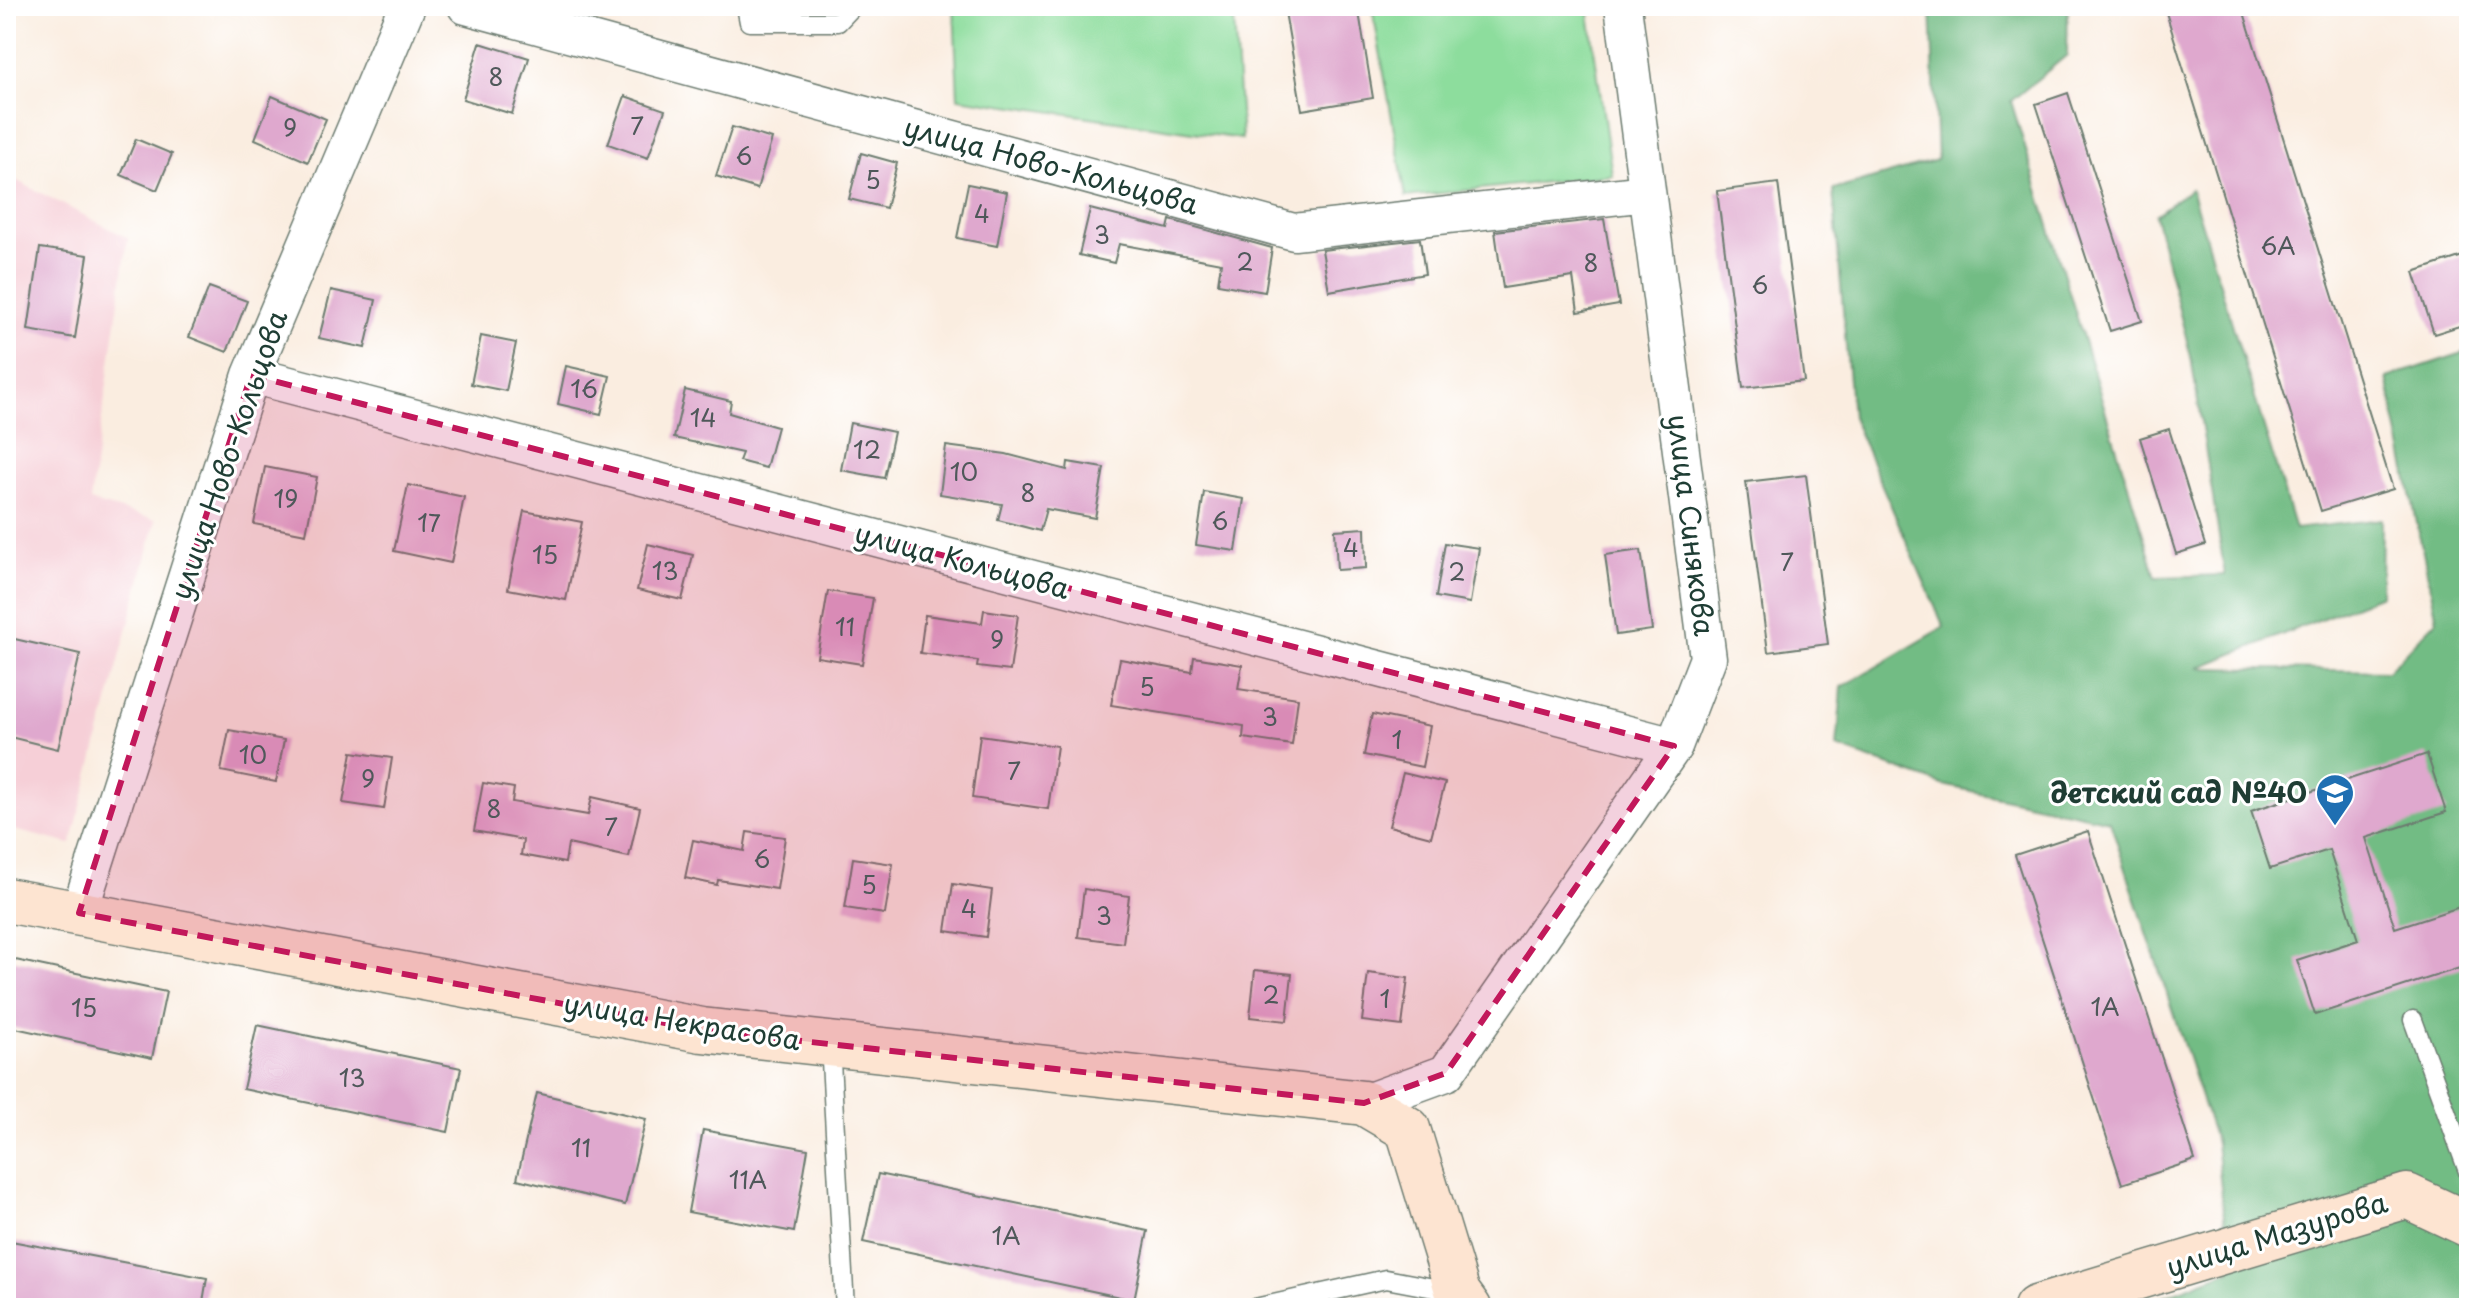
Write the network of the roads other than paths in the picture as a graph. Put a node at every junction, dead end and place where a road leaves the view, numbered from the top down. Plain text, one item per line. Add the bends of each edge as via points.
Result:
1 (407, 6) edge
2 (466, 6) edge
3 (746, 6) edge
4 (853, 6) edge
5 (1623, 6) edge
6 (1647, 193) junction
7 (251, 375) junction
8 (1674, 746) junction
9 (6, 900) edge
10 (79, 913) junction
11 (2413, 1020) dead end
12 (830, 1044) junction
13 (1364, 1103) junction
14 (2469, 1174) edge
15 (2469, 1225) edge
16 (1463, 1300) edge
17 (845, 1308) edge
18 (1255, 1308) edge
19 (2036, 1308) edge

1 - 7 street, улица Ново-Кольцова
2 - 6 street, улица Ново-Кольцова via 1294,232
3 - 4 lane via 749,22 838,22
5 - 6 street, улица Синякова
6 - 8 street, улица Синякова via 1708,658
7 - 8 street, улица Кольцова
7 - 10 street, улица Ново-Кольцова
8 - 13 street, улица Синякова via 1446,1073
9 - 10 street, улица Некрасова
10 - 12 street, улица Некрасова via 702,1030
11 - 14 lane
12 - 13 street, улица Некрасова
12 - 17 lane
13 - 16 street via 1408,1129
15 - 19 street, улица Мазурова via 2407,1196
16 - 18 lane via 1386,1279

